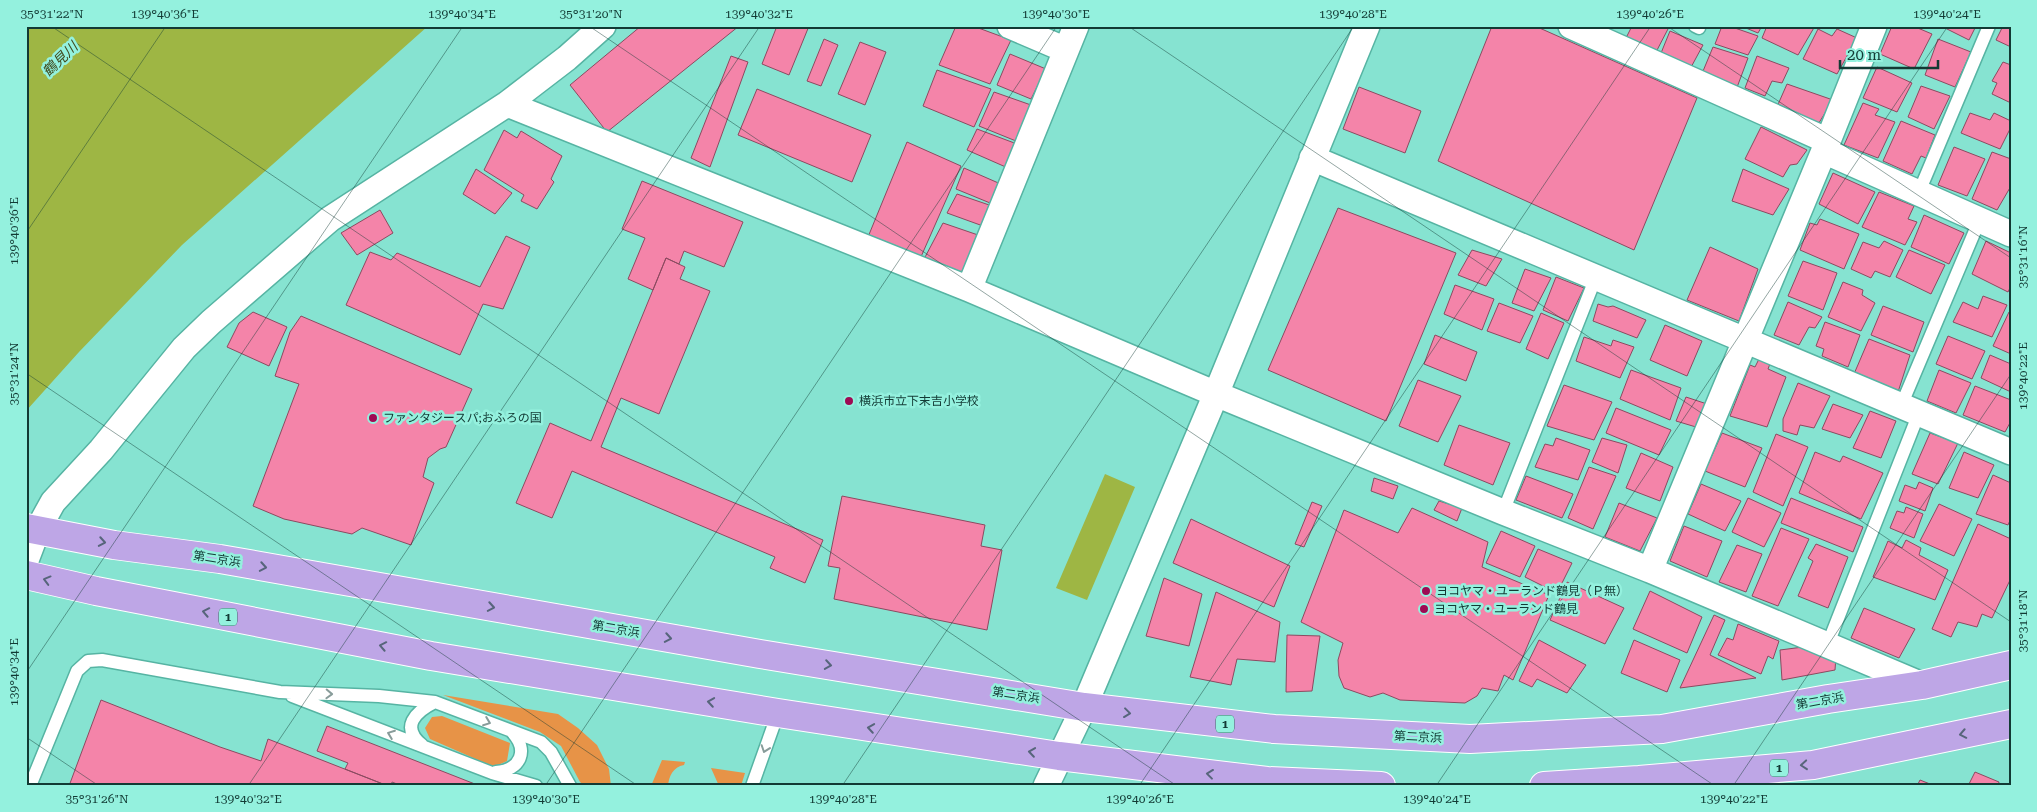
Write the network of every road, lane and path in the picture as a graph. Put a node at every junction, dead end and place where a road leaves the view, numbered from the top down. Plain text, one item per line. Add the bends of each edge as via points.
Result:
1 (603, 26) edge
2 (1010, 26) edge
3 (1076, 26) edge
4 (1367, 26) edge
5 (1571, 26) edge
6 (1695, 26) edge
7 (1699, 26) edge
8 (1874, 26) edge
9 (1989, 26) edge
10 (1066, 50) junction
11 (507, 104) junction
12 (1826, 146) junction
13 (1312, 158) junction
14 (1919, 192) junction
15 (1980, 219) junction
16 (2011, 234) edge
17 (1596, 277) junction
18 (969, 289) junction
19 (1746, 340) junction
20 (1216, 394) junction
21 (1910, 410) junction
22 (2011, 452) edge
23 (1503, 512) junction
24 (31, 530) edge
25 (26, 560) edge
26 (1650, 570) junction
27 (26, 575) edge
28 (1827, 646) junction
29 (2011, 665) edge
30 (1922, 685) junction
31 (280, 692) junction
32 (435, 702) junction
33 (1084, 707) junction
34 (778, 713) junction
35 (2011, 724) edge
36 (512, 732) junction
37 (422, 745) junction
38 (1059, 756) junction
39 (492, 773) junction
40 (1638, 783) edge
41 (30, 786) edge
42 (536, 786) edge
43 (570, 786) edge
44 (752, 786) edge
45 (1046, 786) edge
46 (1381, 786) edge
47 (1544, 786) edge

1 - 11 street
2 - 10 street
3 - 10 street
4 - 13 street
5 - 12 street
6 - 7 lane
8 - 12 street
9 - 14 lane
10 - 18 street
11 - 18 street
11 - 24 street via 330,219 211,322 184,348
12 - 14 street
12 - 19 street
13 - 17 street
13 - 20 street
14 - 15 street
15 - 16 street
15 - 21 lane
17 - 19 street
17 - 23 lane
18 - 20 street
19 - 21 street
19 - 26 street
20 - 23 street
20 - 33 street
21 - 22 street
21 - 28 lane
23 - 26 street
24 - 25 street
24 -> 33 highway, 第二京浜 / 1 via 220,559
26 - 28 street
34 -> 27 highway, 1 via 431,656
28 - 30 street
29 - 30 highway, 第二京浜 / 1
33 -> 30 highway, 第二京浜 / 1 via 1274,729 1470,739 1662,729
31 -> 32 lane
37 -> 31 lane
31 - 41 lane via 102,660 88,661 78,671 67,692
32 -> 36 lane
32 - 37 lane via 416,714 412,722 415,739
33 - 38 street
38 -> 34 highway, 1
34 -> 44 lane
35 -> 40 highway, 1 via 1813,764
36 - 39 lane via 520,740 520,759 507,772
36 - 43 lane via 541,742 551,752
37 - 39 lane
38 - 45 street
46 -> 38 highway, 1 via 1267,781
39 - 42 lane
40 - 47 highway, 1

